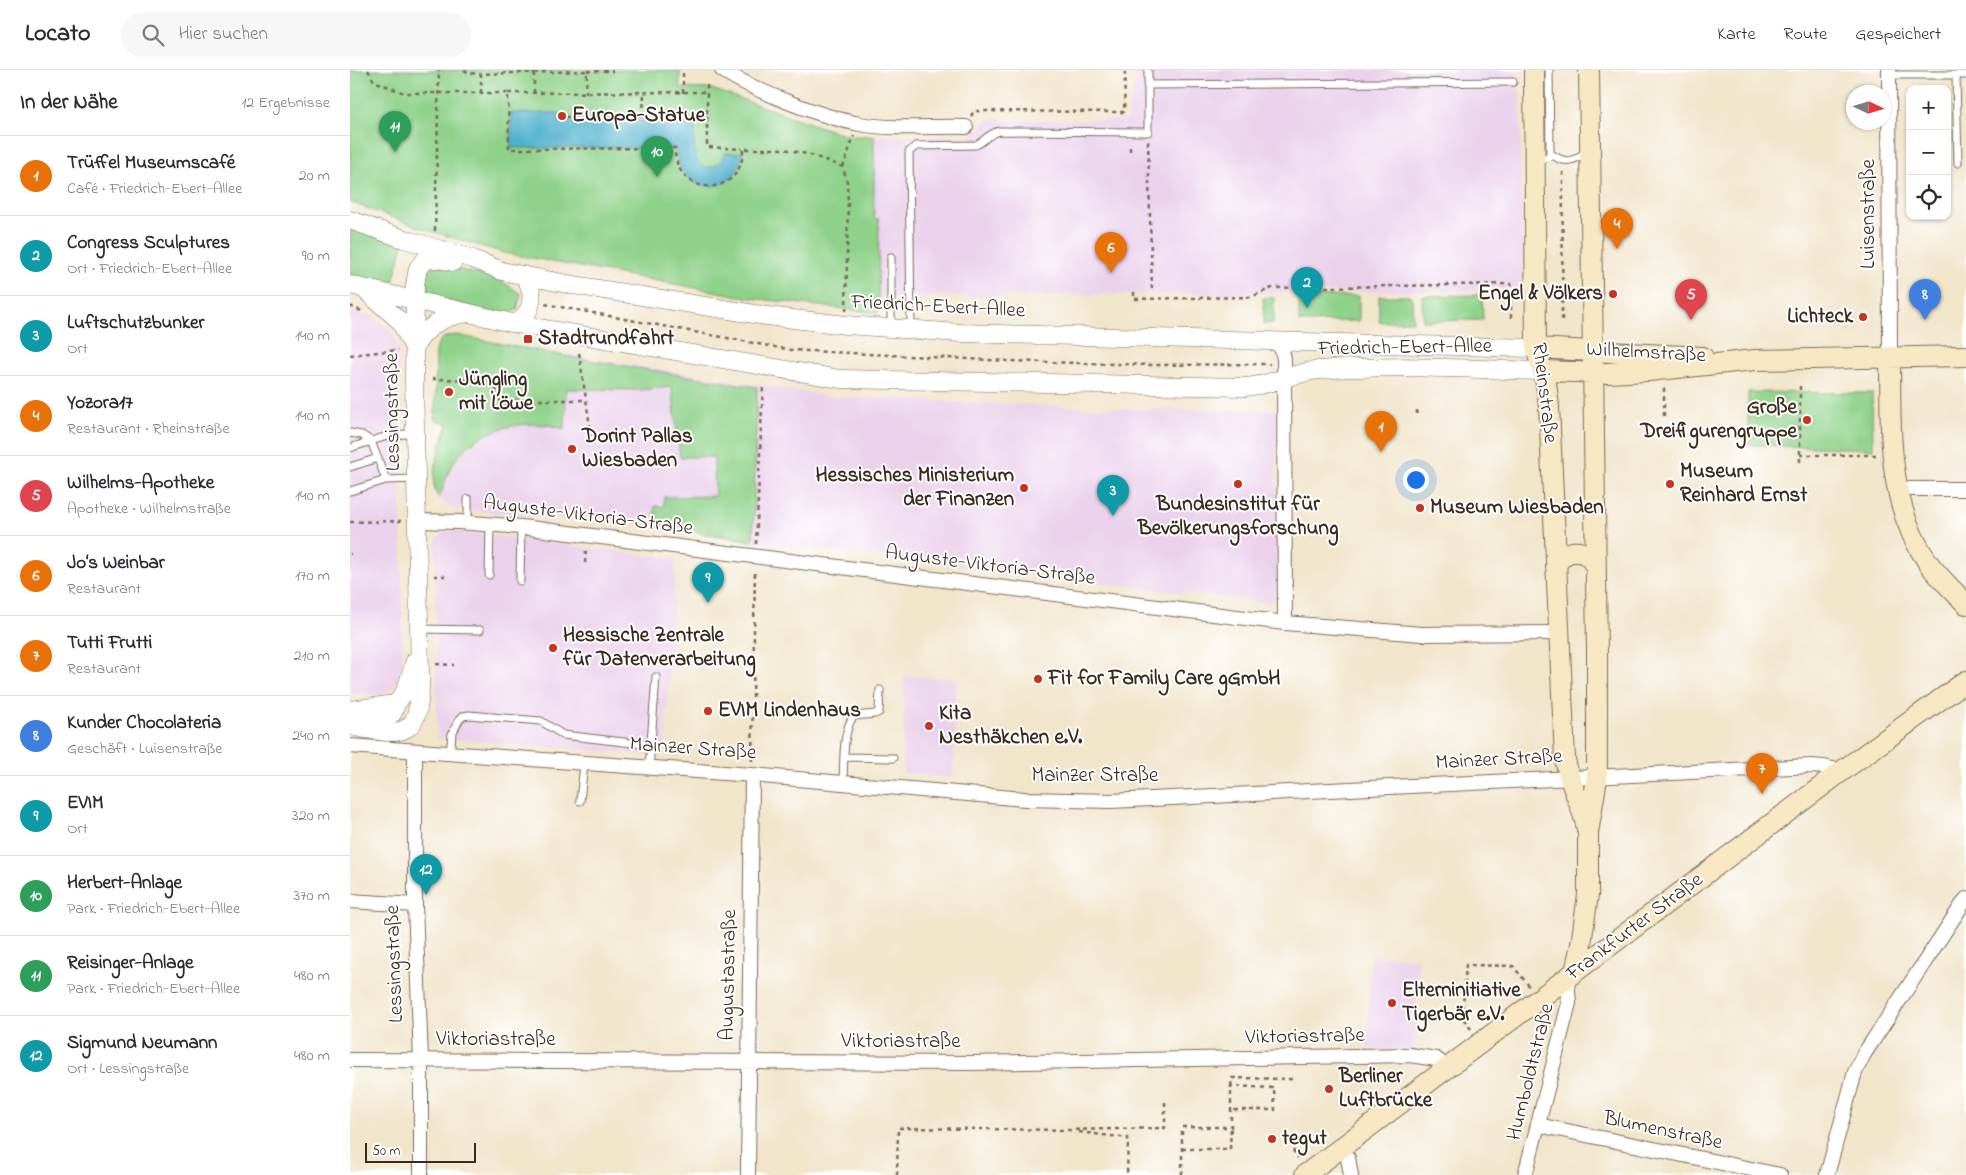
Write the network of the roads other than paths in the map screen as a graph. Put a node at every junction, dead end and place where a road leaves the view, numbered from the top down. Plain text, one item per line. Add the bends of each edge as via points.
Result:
1 (722, 70) edge
2 (1148, 70) edge
3 (1534, 70) edge
4 (1549, 70) edge
5 (1589, 70) edge
6 (1889, 73) edge
7 (1956, 75) junction
8 (1966, 75) edge
9 (1513, 82) dead end
10 (1147, 85) junction
11 (966, 127) dead end
12 (1590, 148) junction
13 (1542, 158) junction
14 (1958, 163) dead end
15 (350, 220) edge
16 (891, 257) dead end
17 (502, 271) junction
18 (523, 275) junction
19 (357, 287) edge
20 (414, 301) junction
21 (466, 314) junction
22 (516, 324) junction
23 (891, 328) junction
24 (912, 329) junction
25 (1276, 341) junction
26 (1536, 348) junction
27 (408, 349) junction
28 (1592, 350) junction
29 (1966, 356) edge
30 (1890, 357) junction
31 (1755, 360) junction
32 (1284, 371) junction
33 (1542, 371) junction
34 (1593, 373) junction
35 (350, 433) edge
36 (416, 433) junction
37 (371, 441) junction
38 (350, 448) edge
39 (378, 458) junction
40 (350, 467) edge
41 (417, 479) junction
42 (386, 480) junction
43 (1897, 488) junction
44 (1966, 489) edge
45 (350, 491) edge
46 (468, 499) dead end
47 (410, 521) junction
48 (468, 522) junction
49 (490, 524) junction
50 (521, 527) junction
51 (1556, 566) junction
52 (1595, 566) junction
53 (489, 575) dead end
54 (520, 580) dead end
55 (1966, 604) edge
56 (1285, 623) junction
57 (480, 630) dead end
58 (1558, 632) junction
59 (418, 637) junction
60 (656, 677) dead end
61 (1966, 681) edge
62 (880, 690) dead end
63 (396, 704) junction
64 (350, 710) edge
65 (350, 725) edge
66 (650, 745) junction
67 (350, 746) edge
68 (415, 752) junction
69 (450, 753) junction
70 (845, 757) junction
71 (893, 758) dead end
72 (584, 764) junction
73 (649, 768) junction
74 (1842, 771) junction
75 (752, 775) junction
76 (1597, 778) junction
77 (1569, 779) junction
78 (843, 783) junction
79 (580, 801) dead end
80 (1588, 833) junction
81 (1588, 895) junction
82 (1966, 900) edge
83 (350, 901) edge
84 (416, 905) junction
85 (1601, 952) junction
86 (1571, 975) junction
87 (350, 1060) edge
88 (421, 1060) junction
89 (748, 1062) junction
90 (1448, 1068) junction
91 (1538, 1125) junction
92 (1342, 1147) junction
93 (1303, 1168) edge
94 (421, 1175) edge
95 (748, 1175) edge
96 (1350, 1175) edge
97 (1525, 1175) edge
98 (1780, 1175) edge
99 (1828, 1175) edge

1 - 11 street via 733,78 792,103 858,124
2 - 10 lane
3 - 13 main road, Rheinstraße
4 - 13 lane
5 - 12 main road, Rheinstraße
6 - 7 lane
6 - 30 street, Luisenstraße
7 - 8 lane
7 - 14 lane
9 - 10 lane
10 - 24 lane via 1148,132 1000,131 976,145 916,146 910,149
12 - 13 lane via 1574,160
12 - 28 main road, Rheinstraße
13 - 26 main road, Rheinstraße
15 - 17 street, Friedrich-Ebert-Allee
16 - 23 lane
17 - 18 street, Friedrich-Ebert-Allee
17 - 20 street, Lessingstraße via 438,259 425,260 418,268
18 - 22 street via 532,290 531,301 526,315
18 - 23 street, Friedrich-Ebert-Allee via 767,316
19 - 20 street, Friedrich-Ebert-Allee
19 - 27 street via 400,321
20 - 21 street, Friedrich-Ebert-Allee
20 - 27 street, Lessingstraße
21 - 22 street, Friedrich-Ebert-Allee
21 - 27 street, Friedrich-Ebert-Allee via 435,324
22 - 32 street, Friedrich-Ebert-Allee via 840,379 1245,387 1258,386
23 - 24 street, Friedrich-Ebert-Allee
24 - 25 street, Friedrich-Ebert-Allee
25 - 26 street, Friedrich-Ebert-Allee
25 - 32 street via 1283,353
26 - 28 main road, Wilhelmstraße
26 - 33 main road, Rheinstraße
27 - 36 street, Lessingstraße
28 - 31 main road, Wilhelmstraße
28 - 34 main road, Rheinstraße
29 - 30 main road, Wilhelmstraße
30 - 31 main road, Wilhelmstraße
30 - 43 main road via 1892,456
31 - 34 main road, Wilhelmstraße
32 - 33 street, Friedrich-Ebert-Allee via 1384,368
32 - 56 street
33 - 34 main road, Wilhelmstraße
33 - 51 main road, Rheinstraße via 1549,406
34 - 52 main road, Rheinstraße
35 - 37 lane
36 - 37 lane via 394,434
36 - 41 street, Lessingstraße
37 - 38 lane
37 - 39 lane
39 - 40 lane
39 - 42 lane
41 - 42 lane
41 - 47 street, Lessingstraße
42 - 45 lane
43 - 44 street
43 - 55 main road via 1909,528 1927,561
46 - 48 lane
47 - 48 street, Auguste-Viktoria-Straße
47 - 59 street, Lessingstraße
48 - 49 street, Auguste-Viktoria-Straße
49 - 50 street, Auguste-Viktoria-Straße
49 - 53 lane
50 - 54 lane
50 - 56 street, Auguste-Viktoria-Straße
51 - 52 main road via 1566,554 1576,551 1590,557
51 - 58 main road, Rheinstraße
52 - 76 main road, Rheinstraße
56 - 58 street, Auguste-Viktoria-Straße via 1422,634
57 - 59 lane
58 - 77 main road, Rheinstraße
59 - 63 street, Lessingstraße via 412,675
59 - 65 street, Lessingstraße via 420,700 417,716 410,726 389,732
60 - 66 lane
61 - 74 main road, Frankfurter Straße
62 - 70 lane via 879,712 854,716 849,721
63 - 64 street
63 - 65 street via 393,713 383,720
66 - 69 lane via 563,735 541,721 469,715 463,716 454,727
66 - 73 lane
67 - 68 street, Mainzer Straße
68 - 69 street, Mainzer Straße
68 - 84 street, Lessingstraße
69 - 72 street, Mainzer Straße
70 - 71 lane
70 - 78 lane
72 - 73 street, Mainzer Straße
72 - 79 lane
73 - 75 street, Mainzer Straße
74 - 76 street, Mainzer Straße via 1810,766
74 - 85 main road, Frankfurter Straße
75 - 78 street, Mainzer Straße
75 - 89 street, Augustastraße
76 - 77 street, Mainzer Straße
76 - 80 main road, Rheinstraße
77 - 78 street, Mainzer Straße via 1111,801 1025,800
77 - 80 main road, Rheinstraße
80 - 81 main road, Rheinstraße
81 - 85 main road
81 - 86 main road via 1582,939
82 - 99 street via 1864,1054 1855,1072
83 - 84 street
84 - 88 street, Lessingstraße
85 - 86 main road, Frankfurter Straße
86 - 90 main road, Frankfurter Straße
86 - 91 street, Humboldtstraße via 1569,1004
87 - 88 street, Viktoriastraße
88 - 89 street, Viktoriastraße
88 - 94 street, Lessingstraße
89 - 90 street, Viktoriastraße via 970,1063 1410,1055 1436,1059
89 - 95 street, Augustastraße
90 - 92 main road, Frankfurter Straße
91 - 97 street, Humboldtstraße
91 - 98 street, Blumenstraße
92 - 93 main road, Frankfurter Straße
92 - 96 street via 1348,1158

